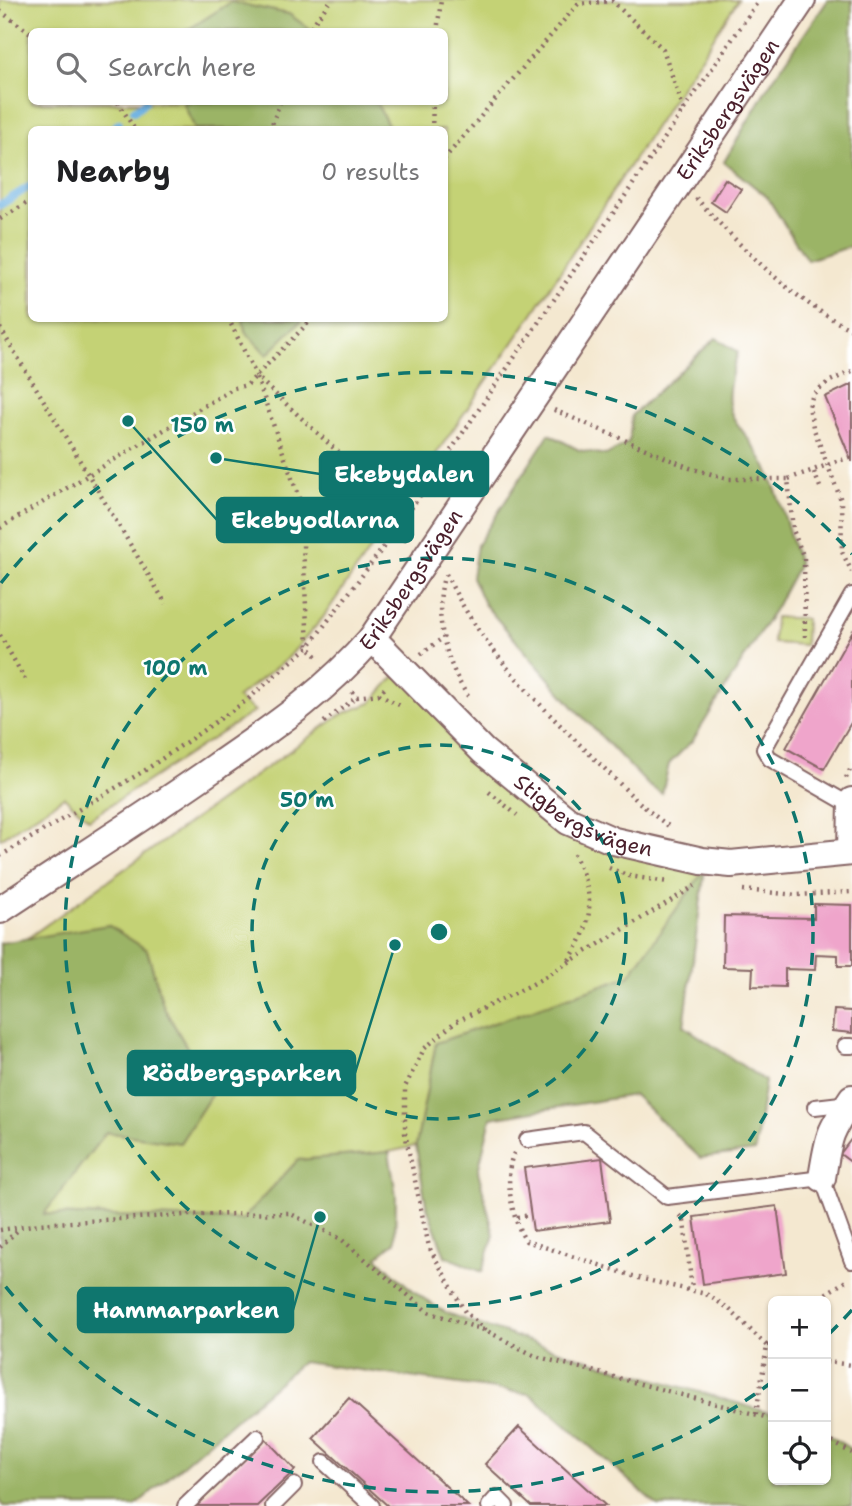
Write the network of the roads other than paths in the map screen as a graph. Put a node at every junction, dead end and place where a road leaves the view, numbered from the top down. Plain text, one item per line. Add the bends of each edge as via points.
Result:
1 (802, 0) edge
2 (852, 596) edge
3 (372, 638) junction
4 (851, 803) edge
5 (852, 852) edge
6 (0, 910) edge
7 (850, 1100) edge
8 (815, 1107) dead end
9 (527, 1140) road end
10 (822, 1178) junction
11 (837, 1215) junction
12 (852, 1219) edge
13 (852, 1261) edge
14 (257, 1437) dead end
15 (324, 1462) dead end
16 (294, 1485) dead end
17 (185, 1506) edge
18 (273, 1506) edge
19 (372, 1506) edge
20 (489, 1506) edge
21 (506, 1506) edge

1 - 3 street, Eriksbergsvägen via 440,564
2 - 4 lane via 764,749 770,759
3 - 5 street, Stigbergsvägen via 483,751 568,821 614,841 712,862 796,860
3 - 6 street, Eriksbergsvägen via 338,677 287,718
4 - 5 street
7 - 8 lane
7 - 10 street via 830,1131
9 - 10 lane via 584,1132 667,1197
10 - 11 lane
11 - 12 lane
11 - 13 lane
14 - 17 lane
15 - 19 lane
16 - 18 lane
20 - 21 lane via 497,1497

